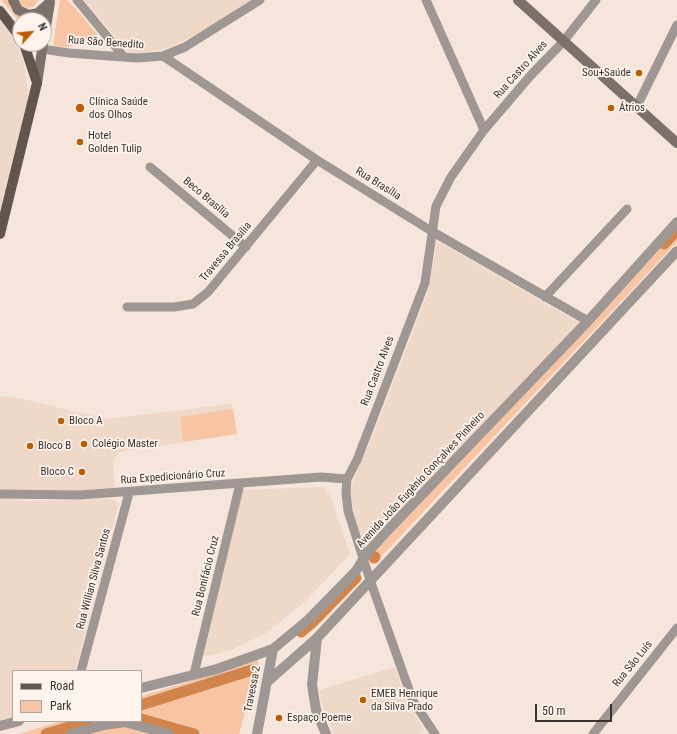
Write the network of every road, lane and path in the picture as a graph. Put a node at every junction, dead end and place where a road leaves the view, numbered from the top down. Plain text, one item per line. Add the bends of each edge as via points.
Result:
1 (14, 0) edge
2 (77, 0) edge
3 (260, 0) edge
4 (426, 0) edge
5 (518, 0) edge
6 (596, 0) edge
7 (51, 1) edge
8 (0, 10) edge
9 (49, 12) edge
10 (12, 25) edge
11 (677, 25) edge
12 (563, 42) junction
13 (52, 48) edge
14 (27, 52) edge
15 (42, 52) edge
16 (163, 56) junction
17 (124, 57) junction
18 (36, 83) junction
19 (636, 108) junction
20 (484, 130) junction
21 (677, 143) edge
22 (317, 160) junction
23 (150, 167) dead end
24 (627, 209) dead end
25 (677, 222) edge
26 (433, 232) junction
27 (0, 234) edge
28 (246, 247) junction
29 (677, 251) edge
30 (545, 297) junction
31 (127, 307) dead end
32 (588, 321) junction
33 (347, 479) junction
34 (240, 484) junction
35 (129, 493) junction
36 (0, 494) edge
37 (364, 558) junction
38 (370, 580) junction
39 (677, 628) edge
40 (317, 638) junction
41 (273, 649) junction
42 (81, 670) edge
43 (194, 674) junction
44 (266, 682) junction
45 (142, 688) edge
46 (15, 722) edge
47 (0, 726) edge
48 (71, 734) edge
49 (169, 734) edge
50 (257, 734) edge
51 (326, 734) edge
52 (435, 734) edge
53 (593, 734) edge

1 - 7 main road via 18,10 29,15 38,12
2 - 17 street
3 - 16 street, Rua São Benedito via 185,47
4 - 20 street
5 - 12 main road
6 - 12 street, Rua Castro Alves
7 - 9 main road
8 - 10 main road
11 - 19 street
12 - 19 main road
12 - 20 street, Rua Castro Alves via 531,74
13 - 17 street, Rua São Benedito
14 - 18 main road
15 - 18 main road
16 - 17 street, Rua São Benedito
16 - 22 street, Rua Brasília
18 - 27 main road
19 - 21 main road
20 - 26 street, Rua Castro Alves via 451,177 436,206
22 - 26 street, Rua Brasília
22 - 28 street, Travessa Brasília
23 - 28 street, Beco Brasília
24 - 30 street
25 - 32 street, Avenida João Eugênio Gonçalves Pinheiro
26 - 30 street, Rua Brasília
26 - 33 street, Rua Castro Alves via 425,283
28 - 31 street, Travessa Brasília via 208,292 193,304 174,307
29 - 38 street
30 - 32 street, Rua Brasília
32 - 37 street, Avenida João Eugênio Gonçalves Pinheiro
33 - 34 street, Rua Expedicionário Cruz via 321,477
33 - 37 street, Rua Castro Alves via 348,511
34 - 35 street, Rua Expedicionário Cruz
34 - 43 street, Rua Bonifácio Cruz
35 - 36 street, Rua Expedicionário Cruz
35 - 42 street, Rua Willian Silva Santos
37 - 38 street, Rua Castro Alves
37 - 41 street, Avenida João Eugênio Gonçalves Pinheiro via 356,571 320,610
38 - 40 street
38 - 52 street, Rua Castro Alves via 412,701
39 - 53 street, Rua São Luís
40 - 44 street
40 - 51 street via 312,685 316,710
41 - 43 street, Avenida João Eugênio Gonçalves Pinheiro via 245,660
41 - 44 street, Travessa 2
43 - 45 street, Avenida João Eugênio Gonçalves Pinheiro
44 - 50 street, Travessa 2
46 - 47 street
48 - 49 street via 125,722

